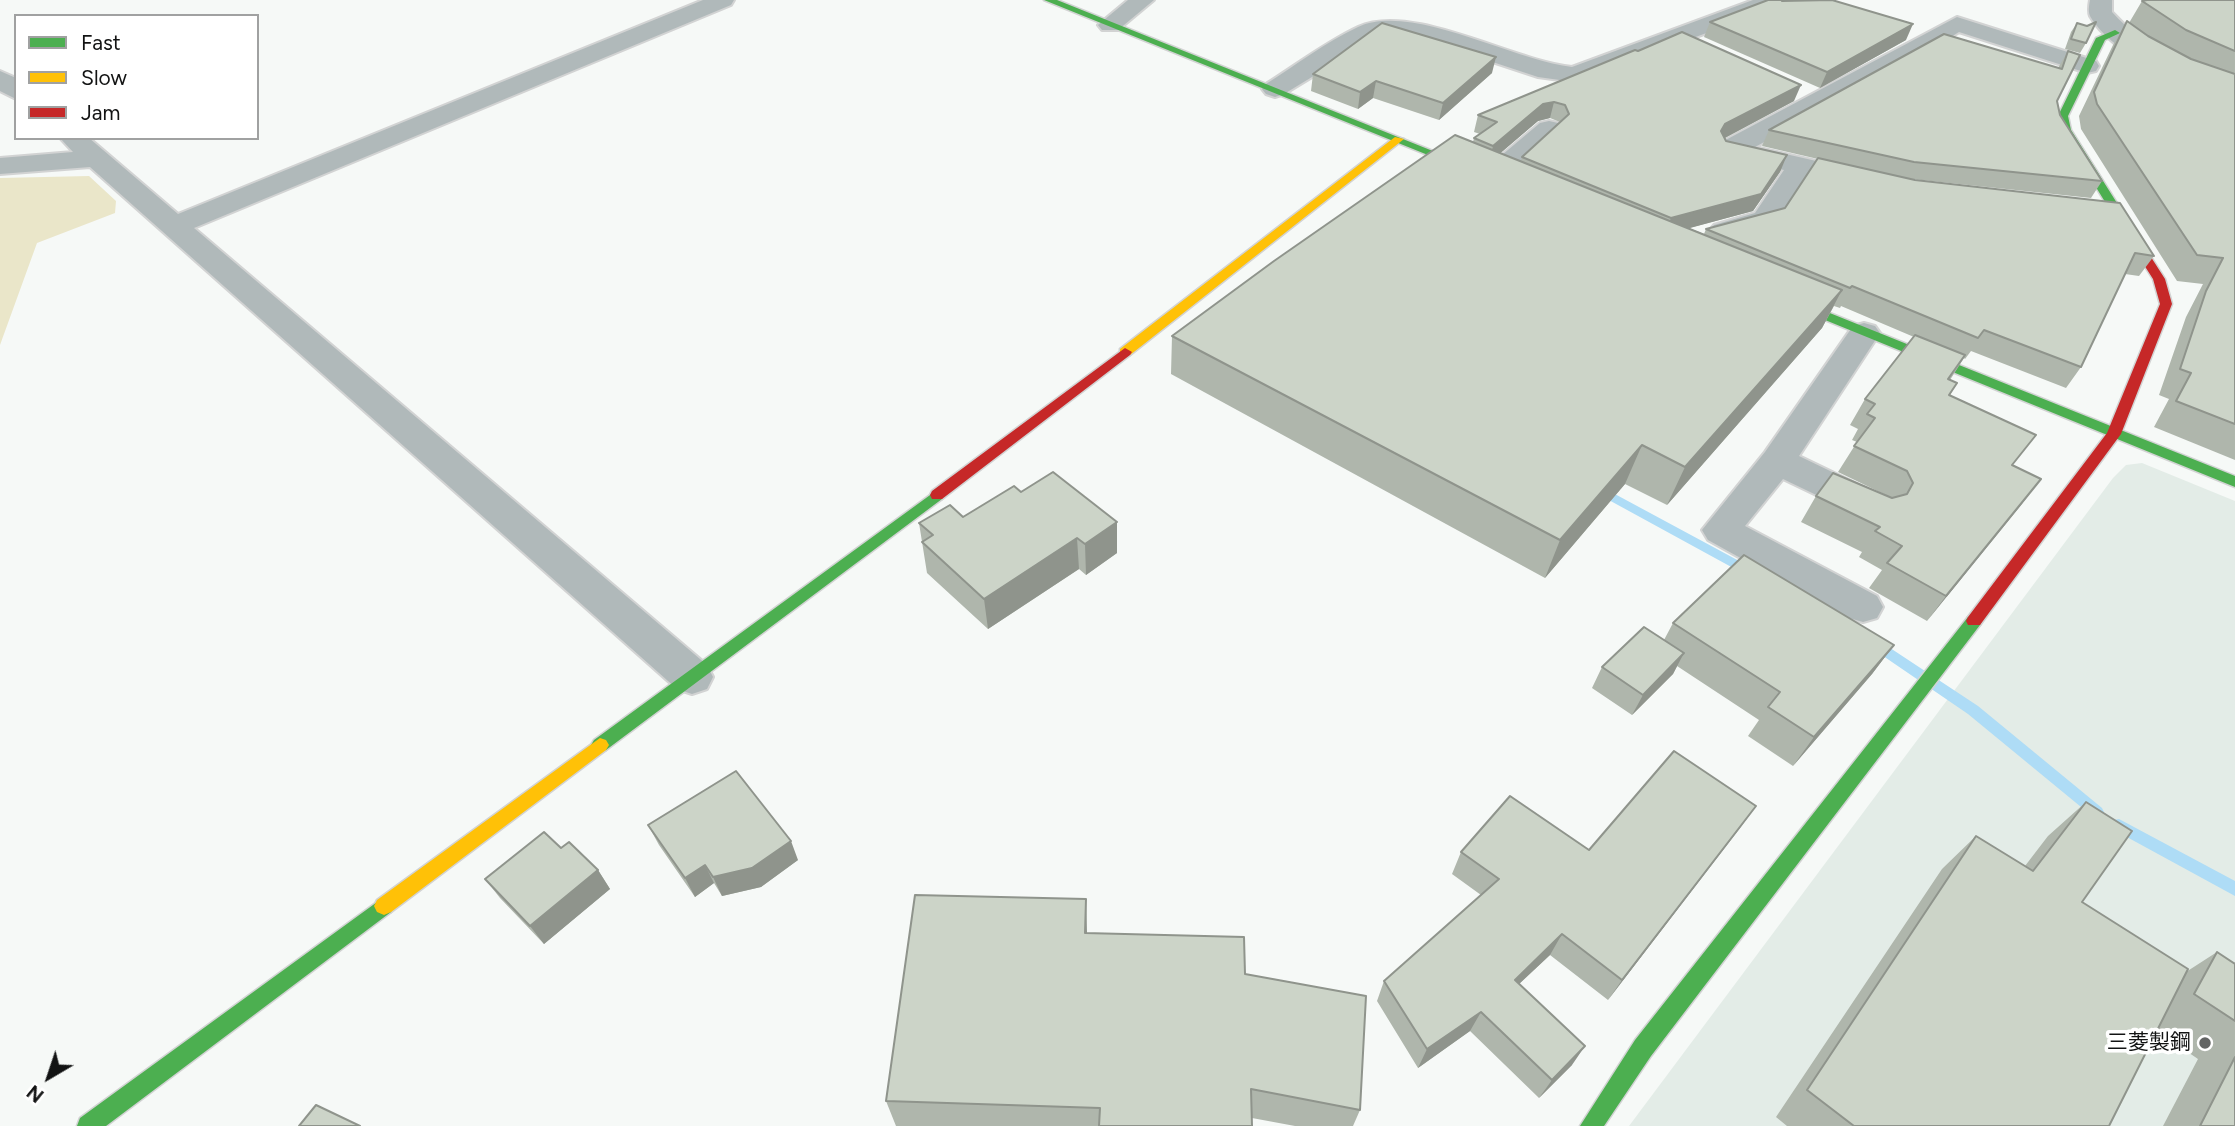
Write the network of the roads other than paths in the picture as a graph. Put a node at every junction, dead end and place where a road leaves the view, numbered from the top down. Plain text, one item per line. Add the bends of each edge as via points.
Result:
1 (723, 0) edge
2 (1049, 0) edge
3 (1143, 0) edge
4 (1774, 0) edge
5 (2101, 0) edge
6 (1110, 25) junction
7 (2115, 33) junction
8 (1677, 37) junction
9 (1713, 53) edge
10 (2087, 66) junction
11 (0, 78) edge
12 (14, 89) edge
13 (1275, 89) junction
14 (2235, 94) edge
15 (1549, 129) edge
16 (1399, 139) junction
17 (85, 148) edge
18 (0, 166) edge
19 (1800, 167) junction
20 (1499, 180) joint
21 (1892, 187) edge
22 (2090, 209) edge
23 (2117, 212) junction
24 (174, 226) junction
25 (1694, 239) edge
26 (1763, 290) edge
27 (1864, 333) junction
28 (2114, 434) junction
29 (1778, 461) junction
30 (2235, 482) edge
31 (1875, 508) edge
32 (1863, 607) dead end
33 (692, 677) junction
34 (88, 1126) edge
35 (1591, 1126) edge

1 - 24 street
2 - 6 street
3 - 6 street
4 - 8 street
5 - 7 street via 2100,13
6 - 13 street
7 - 10 street via 2101,38
7 - 14 street via 2168,65
8 - 9 street
8 - 13 street via 1585,72 1562,75 1452,39 1380,29 1367,32
10 - 19 street via 1956,24 1890,64 1809,96 1730,149
10 - 23 street via 2063,116 2066,130
11 - 12 street
13 - 16 street
15 - 20 street
16 - 20 street
16 - 33 street via 1030,426
17 - 18 street
17 - 24 street
19 - 21 street
19 - 25 street via 1765,219
22 - 23 street
23 - 28 street via 2158,279 2166,304
24 - 33 street
26 - 27 street
27 - 28 street
27 - 29 street
28 - 30 street
28 - 35 street via 1914,702 1643,1048
29 - 31 street
29 - 32 street via 1720,530
33 - 34 street

